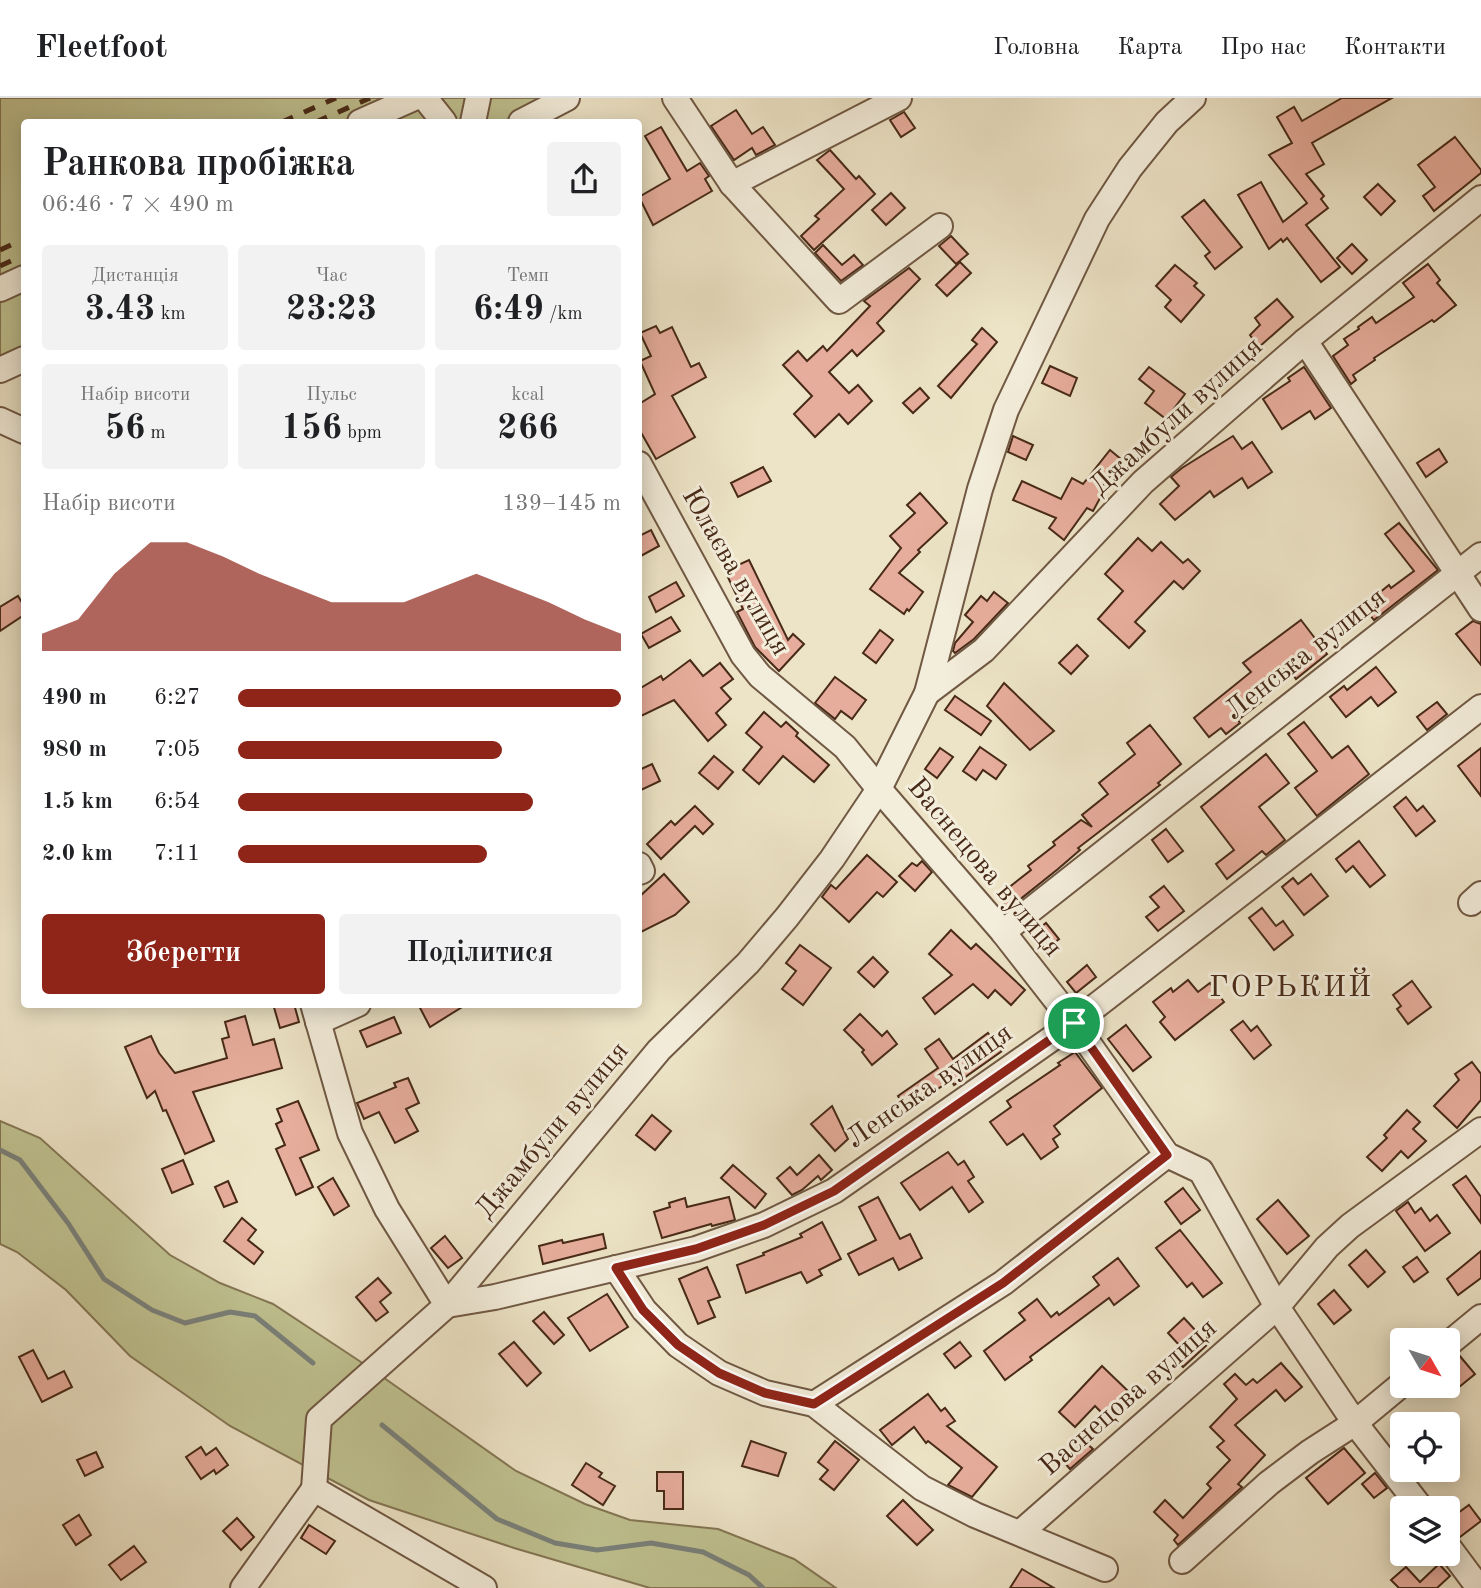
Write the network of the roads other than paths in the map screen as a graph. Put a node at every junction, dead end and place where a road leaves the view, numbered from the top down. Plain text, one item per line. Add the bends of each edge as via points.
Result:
1 (414, 98) edge
2 (425, 98) edge
3 (478, 98) edge
4 (567, 98) edge
5 (675, 98) edge
6 (899, 98) edge
7 (1194, 98) edge
8 (367, 119) edge
9 (442, 119) edge
10 (474, 119) edge
11 (527, 119) edge
12 (732, 184) junction
13 (1481, 198) edge
14 (940, 226) dead end
15 (21, 279) edge
16 (0, 289) edge
17 (1305, 341) junction
18 (21, 360) edge
19 (0, 370) edge
20 (0, 420) edge
21 (21, 430) edge
22 (642, 470) edge
23 (1481, 555) edge
24 (1457, 573) junction
25 (1481, 609) edge
26 (927, 693) junction
27 (1481, 707) edge
28 (879, 789) junction
29 (1003, 932) junction
30 (339, 1008) edge
31 (316, 1013) edge
32 (1074, 1023) junction
33 (1481, 1130) edge
34 (1167, 1155) junction
35 (616, 1268) junction
36 (447, 1305) junction
37 (1277, 1307) junction
38 (1481, 1317) edge
39 (1460, 1334) edge
40 (1390, 1394) edge
41 (814, 1404) junction
42 (1355, 1423) junction
43 (314, 1489) junction
44 (1412, 1496) edge
45 (1020, 1533) junction
46 (1182, 1561) dead end
47 (1460, 1562) edge
48 (1105, 1569) dead end
49 (243, 1588) edge
50 (484, 1588) edge
51 (1479, 1588) edge

1 - 8 street
2 - 9 street
3 - 10 street
4 - 11 street
5 - 12 street
6 - 12 street
7 - 26 street, Джамбули вулиця via 1137,159 1097,219 1006,410 980,489
12 - 14 street via 839,301
13 - 17 street, Джамбули вулиця
15 - 16 street
17 - 24 street
17 - 26 street, Джамбули вулиця via 1143,482 984,650
18 - 19 street
20 - 21 street
22 - 28 street, Юлаєва вулиця via 743,656 760,676 845,747
23 - 24 street, Ленська вулиця
24 - 25 street
24 - 29 street, Ленська вулиця
26 - 28 street, Джамбули вулиця
27 - 32 street, Ленська вулиця
28 - 29 street, Васнецова вулиця
28 - 36 street, Джамбули вулиця via 787,917 748,963 659,1050
29 - 32 street, Васнецова вулиця
30 - 31 street
31 - 36 street via 350,1133 387,1209
32 - 34 street, Васнецова вулиця
32 - 35 street, Ленська вулиця via 834,1191 764,1225 696,1249
33 - 37 street, Васнецова вулиця via 1350,1226
34 - 37 street, Васнецова вулиця via 1201,1171
34 - 41 street via 1003,1283
35 - 36 street, Ленська вулиця
35 - 41 street via 643,1310 678,1345 719,1373 765,1393
36 - 43 street, Джамбули вулиця via 319,1419
37 - 42 street, Васнецова вулиця
37 - 45 street, Васнецова вулиця
38 - 39 street
40 - 42 street
41 - 45 street via 922,1488
42 - 44 street, Васнецова вулиця
42 - 46 street via 1269,1483
43 - 49 street
43 - 50 street
45 - 48 street
47 - 51 street

